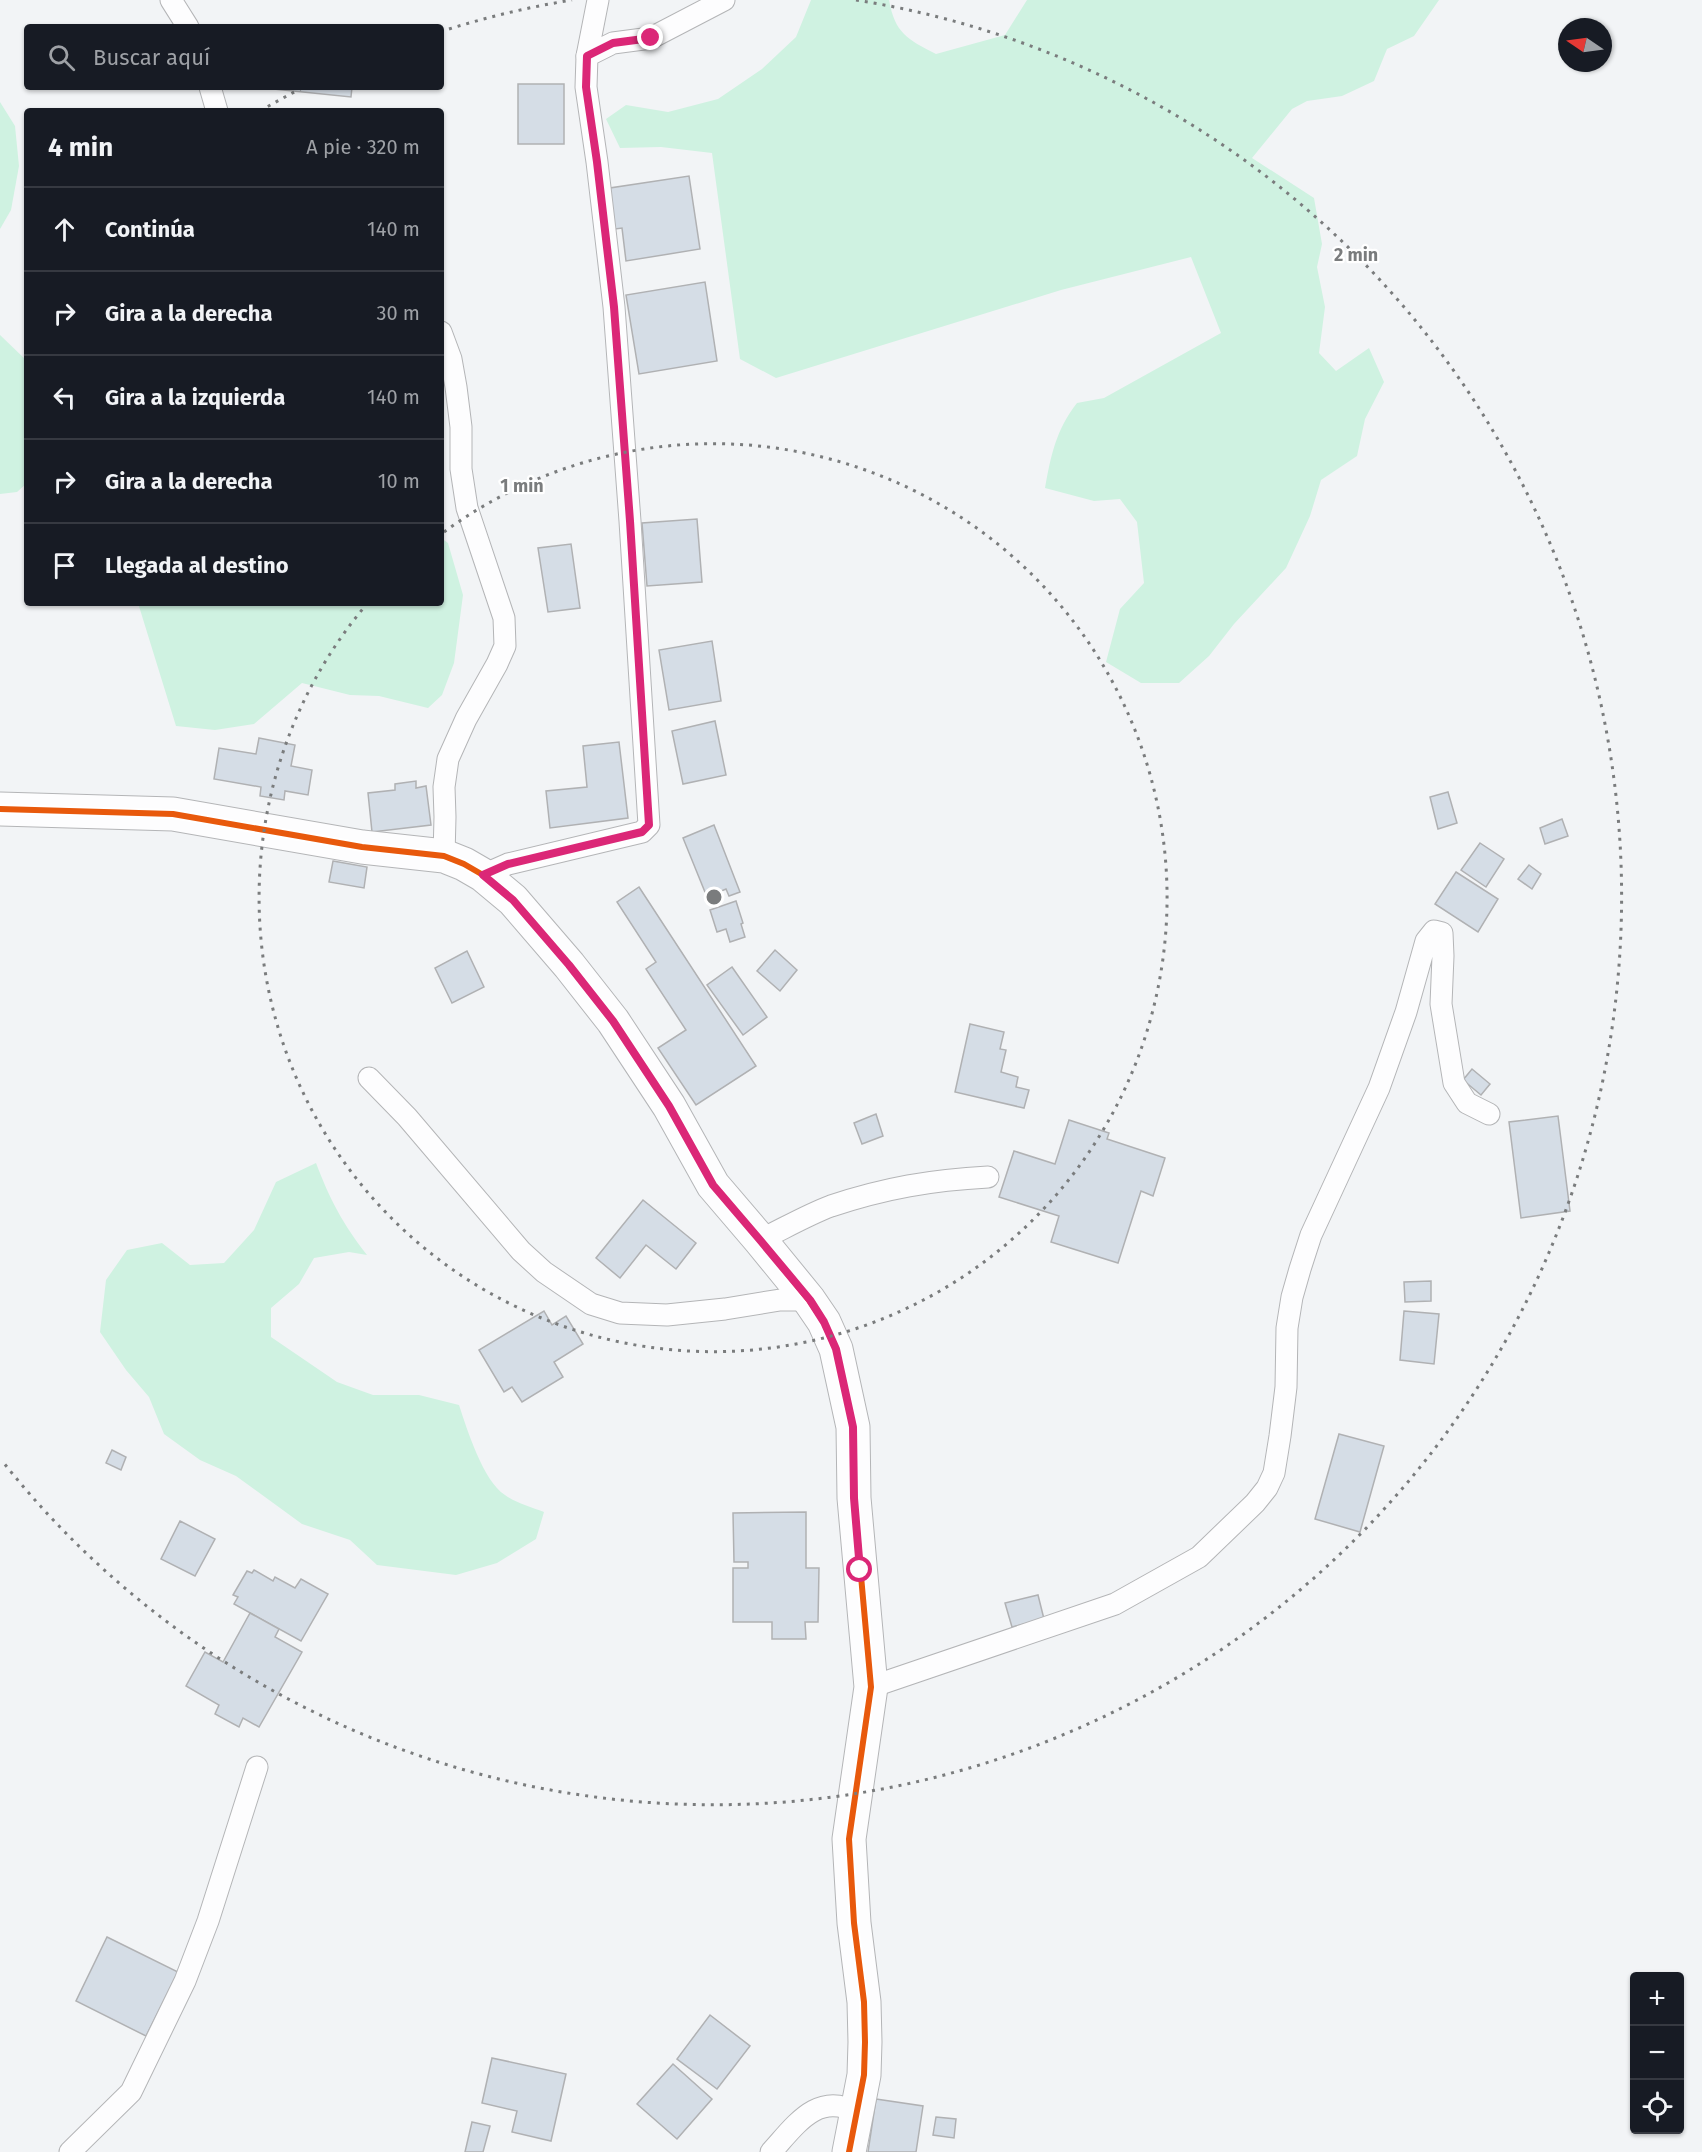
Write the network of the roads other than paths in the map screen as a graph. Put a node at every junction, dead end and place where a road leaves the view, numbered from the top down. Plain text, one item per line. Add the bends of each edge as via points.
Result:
1 (171, 0) edge
2 (598, 0) edge
3 (724, 0) edge
4 (186, 24) edge
5 (587, 56) junction
6 (211, 90) edge
7 (216, 108) edge
8 (444, 340) edge
9 (0, 809) edge
10 (444, 856) junction
11 (483, 875) junction
12 (369, 1078) dead end
13 (1489, 1114) dead end
14 (988, 1177) dead end
15 (760, 1240) junction
16 (810, 1300) junction
17 (871, 1687) junction
18 (257, 1767) dead end
19 (857, 2113) junction
20 (70, 2152) edge
21 (771, 2152) edge
22 (849, 2152) edge

1 - 4 lane
2 - 5 lane
3 - 5 lane via 651,38 613,43
5 - 11 lane via 586,87 614,307 649,825 642,832 508,864
6 - 7 lane
8 - 10 lane via 456,387 467,508 504,618 504,646 497,664 448,759
9 - 10 street via 173,814 362,847
10 - 11 street
11 - 15 street via 513,900 613,1021 669,1106 713,1185
12 - 16 lane via 521,1251 591,1304 620,1313 668,1316 780,1300
13 - 17 lane via 1467,1103 1454,1083 1441,1004 1442,933 1434,931 1426,941 1379,1088 1311,1235 1300,1269 1287,1328 1280,1436 1274,1473 1267,1488 1199,1557 1115,1604
14 - 15 lane via 899,1186 829,1207
15 - 16 street
16 - 17 street via 836,1349 853,1427 854,1498
17 - 19 street via 849,1839 864,2002 864,2075
18 - 20 lane via 185,1981 131,2092
19 - 21 lane via 836,2104 818,2107
19 - 22 street

